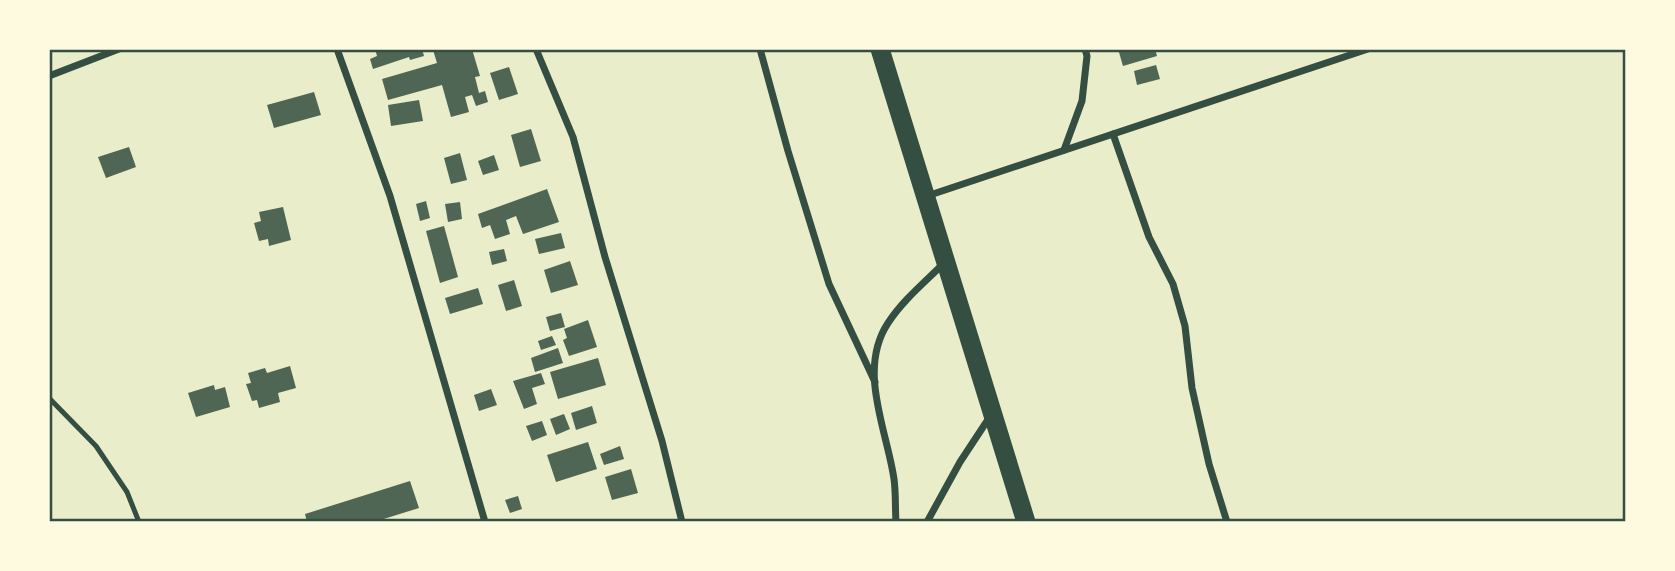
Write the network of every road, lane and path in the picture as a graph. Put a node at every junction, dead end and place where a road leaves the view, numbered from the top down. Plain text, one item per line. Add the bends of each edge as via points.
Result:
1 (119, 49) edge
2 (337, 49) edge
3 (536, 49) edge
4 (761, 49) edge
5 (880, 49) edge
6 (1085, 49) edge
7 (1368, 49) edge
8 (49, 76) edge
9 (1113, 134) junction
10 (1064, 150) junction
11 (927, 196) junction
12 (946, 261) junction
13 (876, 383) junction
14 (49, 398) edge
15 (992, 413) junction
16 (139, 522) edge
17 (485, 522) edge
18 (682, 522) edge
19 (896, 522) edge
20 (927, 522) edge
21 (1026, 522) edge
22 (1227, 522) edge

1 - 8 street
2 - 17 street via 390,196
3 - 18 street via 573,136
4 - 13 street via 829,284
5 - 11 highway
6 - 10 street via 1082,101
7 - 9 street
9 - 10 street
9 - 22 street via 1149,237 1173,284 1185,326 1192,388 1209,464
10 - 11 street
11 - 12 highway
12 - 13 street via 907,298 887,325 877,354
12 - 15 highway
13 - 19 street via 874,395 894,479
14 - 16 lane via 96,446 127,492
15 - 20 street
15 - 21 highway

